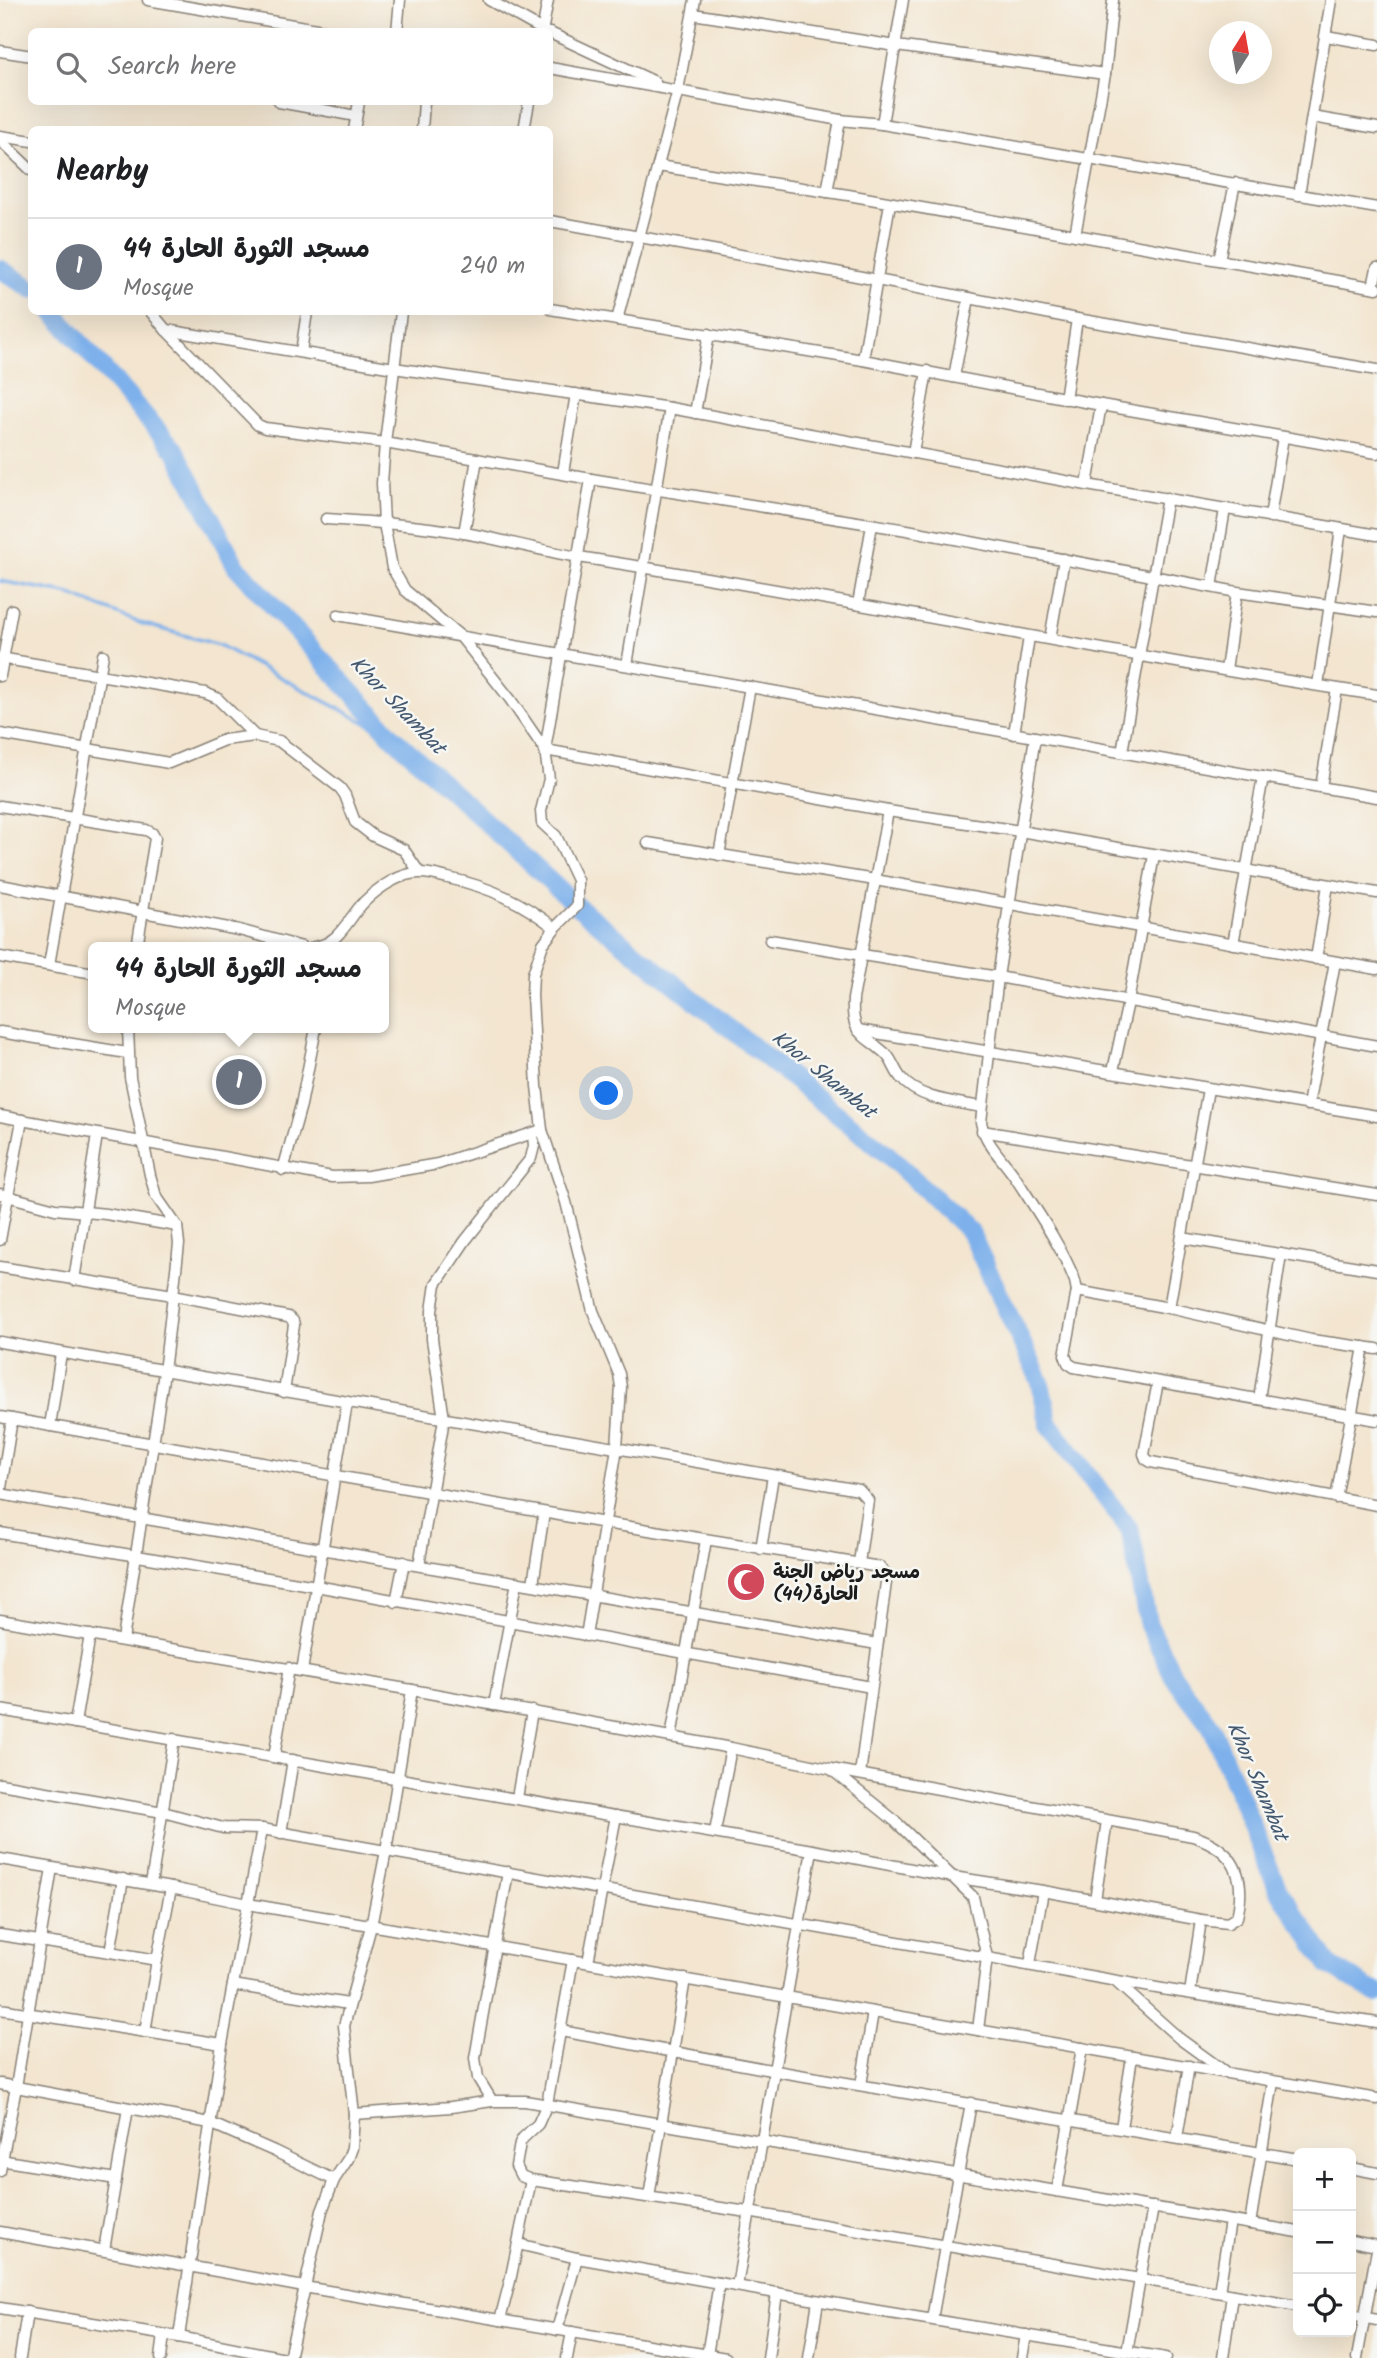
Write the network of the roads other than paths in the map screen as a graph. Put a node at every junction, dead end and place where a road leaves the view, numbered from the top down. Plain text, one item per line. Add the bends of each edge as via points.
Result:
1 (148, 0) edge
2 (400, 0) edge
3 (489, 0) edge
4 (548, 0) edge
5 (695, 0) edge
6 (903, 0) edge
7 (1113, 0) edge
8 (1331, 0) edge
9 (693, 14) junction
10 (311, 28) edge
11 (397, 28) edge
12 (538, 28) edge
13 (545, 28) edge
14 (553, 36) edge
15 (1326, 36) junction
16 (1377, 45) edge
17 (896, 46) junction
18 (0, 51) edge
19 (28, 55) edge
20 (553, 69) edge
21 (1105, 74) junction
22 (673, 89) junction
23 (296, 105) edge
24 (358, 105) edge
25 (424, 105) edge
26 (528, 105) edge
27 (356, 116) junction
28 (1312, 117) junction
29 (840, 120) junction
30 (883, 124) junction
31 (355, 126) edge
32 (422, 126) edge
33 (525, 126) edge
34 (1377, 128) edge
35 (0, 138) edge
36 (28, 141) edge
37 (1089, 159) junction
38 (658, 166) junction
39 (28, 167) edge
40 (1235, 183) junction
41 (827, 192) junction
42 (1299, 195) junction
43 (890, 203) junction
44 (1377, 208) edge
45 (553, 222) edge
46 (1075, 235) junction
47 (638, 238) junction
48 (1219, 260) junction
49 (1377, 268) edge
50 (876, 281) junction
51 (1375, 288) edge
52 (969, 298) junction
53 (553, 309) edge
54 (154, 315) edge
55 (307, 315) edge
56 (401, 315) edge
57 (1077, 319) junction
58 (618, 320) junction
59 (166, 330) junction
60 (709, 334) junction
61 (301, 352) junction
62 (863, 360) junction
63 (394, 368) junction
64 (1377, 370) edge
65 (927, 372) junction
66 (954, 377) junction
67 (576, 394) junction
68 (1065, 399) junction
69 (1101, 405) junction
70 (670, 408) junction
71 (695, 413) junction
72 (1283, 436) junction
73 (385, 443) junction
74 (913, 453) junction
75 (1377, 453) edge
76 (477, 459) junction
77 (563, 473) junction
78 (591, 479) junction
79 (1087, 485) junction
80 (657, 489) junction
81 (1167, 498) junction
82 (1225, 509) junction
83 (1270, 517) junction
84 (326, 519) dead end
85 (384, 523) junction
86 (872, 525) junction
87 (1340, 529) junction
88 (464, 533) junction
89 (1377, 535) edge
90 (576, 557) junction
91 (1064, 559) junction
92 (643, 567) junction
93 (1152, 576) junction
94 (1212, 587) junction
95 (1237, 592) junction
96 (858, 604) junction
97 (1328, 606) junction
98 (12, 610) dead end
99 (1377, 612) edge
100 (338, 615) dead end
101 (460, 636) junction
102 (1029, 637) junction
103 (1050, 639) junction
104 (560, 653) junction
105 (103, 655) dead end
106 (1139, 655) junction
107 (2, 658) edge
108 (627, 665) junction
109 (1226, 670) junction
110 (100, 675) junction
111 (0, 676) edge
112 (1318, 685) junction
113 (750, 687) junction
114 (1337, 689) junction
115 (1377, 695) edge
116 (0, 734) edge
117 (1014, 734) junction
118 (254, 736) junction
119 (1035, 737) junction
120 (87, 748) junction
121 (545, 750) junction
122 (1122, 752) junction
123 (1263, 776) junction
124 (733, 782) junction
125 (1321, 787) junction
126 (1377, 797) edge
127 (0, 806) edge
128 (888, 811) junction
129 (75, 819) junction
130 (1020, 831) junction
131 (648, 843) dead end
132 (719, 855) junction
133 (1154, 855) junction
134 (1246, 871) junction
135 (419, 872) junction
136 (875, 880) junction
137 (0, 884) edge
138 (1328, 885) junction
139 (1377, 893) edge
140 (61, 896) junction
141 (1009, 905) junction
142 (142, 911) junction
143 (555, 928) junction
144 (1140, 928) junction
145 (341, 932) junction
146 (770, 940) dead end
147 (138, 942) edge
148 (283, 942) edge
149 (331, 942) edge
150 (338, 942) edge
151 (1233, 944) junction
152 (862, 954) junction
153 (0, 957) edge
154 (1316, 959) junction
155 (1335, 962) junction
156 (49, 965) junction
157 (1377, 969) edge
158 (88, 972) edge
159 (998, 977) junction
160 (1128, 1002) junction
161 (858, 1030) junction
162 (0, 1032) edge
163 (128, 1033) edge
164 (315, 1033) edge
165 (1323, 1036) junction
166 (1377, 1046) edge
167 (988, 1050) junction
168 (127, 1053) junction
169 (1113, 1071) junction
170 (1208, 1089) junction
171 (1308, 1105) junction
172 (982, 1107) junction
173 (0, 1116) edge
174 (1377, 1116) edge
175 (22, 1120) junction
176 (982, 1131) junction
177 (537, 1132) junction
178 (97, 1135) junction
179 (142, 1142) junction
180 (1194, 1164) junction
181 (283, 1170) junction
182 (4, 1195) edge
183 (1377, 1195) edge
184 (84, 1212) junction
185 (177, 1226) junction
186 (1182, 1238) junction
187 (0, 1240) edge
188 (1281, 1254) junction
189 (0, 1267) edge
190 (1377, 1270) edge
191 (74, 1280) junction
192 (1077, 1291) junction
193 (173, 1295) junction
194 (1169, 1308) junction
195 (1270, 1331) junction
196 (0, 1342) edge
197 (1364, 1347) junction
198 (1377, 1349) edge
199 (61, 1353) junction
200 (164, 1371) junction
201 (1157, 1382) junction
202 (284, 1392) junction
203 (1259, 1399) junction
204 (347, 1403) junction
205 (1351, 1415) junction
206 (6, 1418) edge
207 (444, 1419) junction
208 (1377, 1420) edge
209 (50, 1426) junction
210 (153, 1444) junction
211 (617, 1448) junction
212 (335, 1476) junction
213 (773, 1476) junction
214 (432, 1493) junction
215 (0, 1494) edge
216 (1336, 1498) junction
217 (1377, 1505) edge
218 (544, 1513) junction
219 (142, 1517) junction
220 (605, 1523) junction
221 (0, 1533) edge
222 (706, 1540) junction
223 (323, 1548) junction
224 (761, 1549) junction
225 (136, 1555) junction
226 (404, 1562) junction
227 (859, 1563) junction
228 (419, 1565) junction
229 (517, 1582) junction
230 (533, 1584) junction
231 (316, 1586) junction
232 (593, 1595) junction
233 (396, 1602) junction
234 (693, 1614) junction
235 (0, 1620) edge
236 (509, 1622) junction
237 (90, 1635) junction
238 (586, 1636) junction
239 (122, 1640) junction
240 (877, 1644) junction
241 (686, 1653) junction
242 (289, 1668) junction
243 (302, 1671) junction
244 (872, 1687) junction
245 (412, 1690) junction
246 (494, 1704) junction
247 (0, 1710) edge
248 (532, 1712) junction
249 (75, 1723) junction
250 (671, 1737) junction
251 (174, 1740) junction
252 (731, 1748) junction
253 (274, 1757) junction
254 (293, 1760) junction
255 (831, 1769) junction
256 (860, 1774) junction
257 (398, 1778) junction
258 (0, 1784) edge
259 (517, 1798) junction
260 (163, 1812) junction
261 (616, 1816) junction
262 (1107, 1821) junction
263 (262, 1829) junction
264 (715, 1832) junction
265 (281, 1833) junction
266 (812, 1850) junction
267 (386, 1851) junction
268 (0, 1859) edge
269 (52, 1868) junction
270 (508, 1872) junction
271 (953, 1877) junction
272 (123, 1880) junction
273 (151, 1884) junction
274 (171, 1888) junction
275 (601, 1889) junction
276 (1043, 1891) junction
277 (1095, 1900) junction
278 (248, 1904) junction
279 (1201, 1920) junction
280 (799, 1925) junction
281 (371, 1926) junction
282 (0, 1935) edge
283 (41, 1941) junction
284 (494, 1947) junction
285 (110, 1952) junction
286 (987, 1957) junction
287 (157, 1960) junction
288 (573, 1960) junction
289 (589, 1962) junction
290 (1030, 1964) junction
291 (685, 1979) junction
292 (1113, 1979) junction
293 (233, 1985) junction
294 (1189, 1993) junction
295 (785, 1997) junction
296 (348, 2004) junction
297 (0, 2009) edge
298 (873, 2012) junction
299 (29, 2014) junction
300 (1377, 2023) edge
301 (978, 2030) junction
302 (561, 2031) junction
303 (145, 2032) junction
304 (222, 2044) junction
305 (1082, 2048) junction
306 (671, 2051) junction
307 (1132, 2057) junction
308 (1189, 2066) junction
309 (773, 2070) junction
310 (1228, 2073) junction
311 (1273, 2082) junction
312 (0, 2084) edge
313 (861, 2085) junction
314 (16, 2087) junction
315 (1377, 2099) edge
316 (492, 2101) junction
317 (971, 2103) junction
318 (547, 2104) junction
319 (128, 2108) junction
320 (354, 2114) junction
321 (1070, 2120) junction
322 (210, 2123) junction
323 (659, 2123) junction
324 (1121, 2128) junction
325 (1177, 2138) junction
326 (761, 2140) junction
327 (1262, 2152) junction
328 (1293, 2157) edge
329 (1, 2164) edge
330 (1356, 2169) edge
331 (1377, 2173) edge
332 (958, 2174) junction
333 (116, 2179) junction
334 (334, 2180) junction
335 (531, 2180) junction
336 (1057, 2191) junction
337 (649, 2197) junction
338 (1153, 2207) junction
339 (748, 2212) junction
340 (1230, 2221) junction
341 (1250, 2224) junction
342 (1293, 2231) edge
343 (0, 2232) edge
344 (1356, 2242) edge
345 (518, 2244) junction
346 (945, 2245) junction
347 (1377, 2248) edge
348 (104, 2250) junction
349 (577, 2258) junction
350 (190, 2267) junction
351 (1141, 2279) junction
352 (719, 2283) junction
353 (737, 2286) junction
354 (304, 2287) junction
355 (1219, 2292) junction
356 (777, 2293) junction
357 (1233, 2295) junction
358 (818, 2301) junction
359 (1293, 2305) edge
360 (0, 2308) edge
361 (26, 2312) junction
362 (1356, 2316) edge
363 (1365, 2318) junction
364 (932, 2319) junction
365 (500, 2320) junction
366 (1377, 2320) edge
367 (557, 2330) junction
368 (572, 2332) junction
369 (164, 2335) junction
370 (1026, 2335) junction
371 (179, 2337) junction
372 (1127, 2352) junction
373 (707, 2355) junction
374 (20, 2358) edge
375 (162, 2358) edge
376 (287, 2358) edge
377 (567, 2358) edge
378 (726, 2358) edge
379 (768, 2358) edge
380 (809, 2358) edge
381 (1022, 2358) edge
382 (1166, 2358) edge
383 (1223, 2358) edge
384 (1357, 2358) edge

1 - 10 street
2 - 11 street
3 - 12 street
4 - 13 street
5 - 9 street
6 - 17 street
7 - 21 street
8 - 15 street
9 - 17 street
9 - 22 street
14 - 22 street
15 - 16 street
15 - 28 street
17 - 21 street
17 - 30 street
18 - 19 street
20 - 22 street
21 - 37 street
22 - 29 street
22 - 38 street
23 - 27 street
24 - 27 street
25 - 32 street
26 - 33 street
27 - 31 street
28 - 34 street
28 - 42 street
29 - 30 street
29 - 41 street
30 - 37 street
35 - 36 street
35 - 39 street
37 - 40 street
37 - 46 street
38 - 41 street
38 - 47 street
40 - 42 street
40 - 48 street
41 - 43 street
42 - 44 street
43 - 46 street
43 - 50 street
45 - 47 street
46 - 48 street
47 - 50 street
47 - 58 street
48 - 51 street
49 - 51 street
50 - 52 street
50 - 62 street
52 - 57 street
52 - 66 street
53 - 58 street
54 - 59 street
55 - 61 street
56 - 63 street
57 - 64 street
57 - 68 street
58 - 60 street
59 - 61 street
59 - 73 street via 258,425
60 - 62 street
60 - 71 street
61 - 63 street
62 - 65 street
63 - 67 street
63 - 73 street
65 - 66 street
65 - 74 street
66 - 68 street
67 - 70 street
67 - 77 street
68 - 69 street
69 - 72 street
69 - 79 street
70 - 71 street
70 - 80 street
71 - 74 street
72 - 75 street
72 - 83 street
73 - 76 street
73 - 85 street
74 - 79 street
76 - 77 street
76 - 88 street
77 - 78 street
78 - 80 street
78 - 90 street
79 - 81 street
80 - 86 street
80 - 92 street
81 - 82 street
81 - 93 street
82 - 83 street
82 - 94 street
83 - 87 street
84 - 85 street
85 - 88 street
85 - 101 street via 392,568 405,590
86 - 91 street
86 - 96 street
87 - 89 street
87 - 97 street
88 - 90 street
90 - 92 street
90 - 104 street
91 - 93 street
91 - 103 street
92 - 96 street
92 - 108 street
93 - 94 street
93 - 106 street
94 - 95 street
95 - 97 street
95 - 109 street
96 - 102 street
97 - 99 street
97 - 112 street
98 - 107 street
100 - 101 street
101 - 104 street
101 - 121 street
102 - 103 street
102 - 117 street
103 - 106 street
104 - 108 street
104 - 121 street
105 - 110 street
106 - 109 street
106 - 122 street
107 - 110 street
107 - 111 street
108 - 113 street
109 - 112 street
110 - 118 street via 205,693 217,698
110 - 120 street
112 - 114 street
113 - 117 street
113 - 124 street
114 - 115 street
114 - 125 street
116 - 120 street
117 - 119 street
118 - 120 street via 224,740 169,763
118 - 135 street via 279,741 330,778 345,795 355,822 404,850
119 - 122 street
119 - 130 street
120 - 129 street
121 - 124 street
121 - 143 street via 549,779 542,822 556,835 577,880 578,906
122 - 123 street
123 - 125 street
123 - 134 street
124 - 128 street
124 - 132 street
125 - 126 street
127 - 129 street
128 - 130 street
128 - 136 street
129 - 140 street
129 - 142 street via 152,833 155,838
130 - 133 street
130 - 141 street
131 - 132 street
132 - 136 street
133 - 134 street
133 - 144 street
134 - 138 street
134 - 151 street
135 - 143 street via 470,883 515,900
135 - 145 street via 378,889
136 - 141 street
136 - 152 street
137 - 140 street
138 - 139 street
138 - 154 street
140 - 142 street
140 - 156 street
141 - 144 street
141 - 159 street
142 - 147 street
142 - 148 street
143 - 177 street via 543,944 533,974
144 - 151 street
144 - 160 street
145 - 149 street
145 - 150 street
146 - 152 street
151 - 154 street
152 - 159 street
152 - 161 street via 852,1007
153 - 156 street
154 - 155 street
155 - 157 street
155 - 165 street
156 - 158 street
159 - 160 street
159 - 167 street
160 - 165 street
160 - 169 street
161 - 167 street
161 - 172 street via 891,1060 911,1087
162 - 168 street
163 - 168 street
164 - 181 street
165 - 166 street
165 - 171 street
167 - 169 street
167 - 172 street
168 - 179 street
169 - 170 street
170 - 171 street
170 - 180 street
171 - 174 street
172 - 176 street
173 - 175 street
175 - 178 street
175 - 182 street
176 - 180 street
176 - 192 street via 1035,1208 1072,1272
177 - 181 street via 401,1171 332,1177
177 - 207 street via 531,1158 464,1241 436,1284 432,1339
177 - 211 street via 566,1202 593,1311 619,1374
178 - 179 street
178 - 184 street
179 - 181 street
179 - 185 street via 156,1196
180 - 183 street
180 - 186 street
182 - 184 street
182 - 187 street
184 - 185 street
184 - 191 street
185 - 193 street
186 - 188 street
186 - 194 street
188 - 190 street
188 - 195 street
189 - 191 street
191 - 193 street
192 - 194 street
192 - 201 street via 1066,1347 1068,1363
193 - 200 street
193 - 202 street via 293,1321
194 - 195 street
195 - 197 street
195 - 203 street
196 - 199 street
197 - 198 street
197 - 205 street
199 - 200 street
199 - 209 street
200 - 202 street
200 - 210 street
201 - 203 street
201 - 216 street via 1146,1459
202 - 204 street
203 - 205 street
204 - 207 street
204 - 212 street
205 - 208 street
205 - 216 street
206 - 209 street
206 - 215 street
207 - 211 street
207 - 214 street
209 - 210 street
210 - 212 street
210 - 219 street
211 - 213 street
211 - 220 street
212 - 214 street
212 - 223 street
213 - 224 street
213 - 227 street via 859,1490 865,1495
214 - 218 street
214 - 228 street
215 - 219 street
216 - 217 street
218 - 220 street
218 - 230 street
219 - 223 street
219 - 225 street
220 - 222 street
220 - 232 street
221 - 225 street
222 - 224 street
222 - 234 street
223 - 226 street
223 - 231 street
224 - 227 street
225 - 231 street
225 - 239 street
226 - 228 street
226 - 233 street
227 - 240 street via 887,1572
228 - 229 street
229 - 230 street
229 - 236 street
230 - 232 street
231 - 233 street
231 - 243 street
232 - 234 street
232 - 238 street
233 - 236 street
234 - 240 street
234 - 241 street
235 - 237 street
236 - 238 street
236 - 246 street
237 - 239 street
237 - 249 street
238 - 241 street
239 - 242 street
240 - 244 street
241 - 244 street
241 - 250 street
242 - 243 street
242 - 253 street
243 - 245 street
244 - 256 street
245 - 246 street
245 - 257 street
246 - 248 street
247 - 249 street
248 - 250 street
248 - 259 street
249 - 251 street
250 - 252 street
251 - 253 street
251 - 260 street
252 - 255 street
252 - 264 street
253 - 254 street
254 - 257 street
254 - 265 street
255 - 256 street
255 - 271 street
256 - 262 street
257 - 259 street
257 - 267 street
258 - 260 street
259 - 261 street
260 - 263 street via 223,1828
260 - 273 street
261 - 264 street
261 - 275 street
262 - 277 street
262 - 279 street via 1193,1836 1224,1850 1239,1881 1237,1917 1228,1923
263 - 265 street
263 - 278 street
264 - 266 street
265 - 267 street
266 - 271 street
266 - 280 street
267 - 270 street
267 - 281 street
268 - 269 street
269 - 272 street
269 - 283 street
270 - 275 street
270 - 284 street
271 - 276 street
271 - 286 street via 973,1897
272 - 273 street
272 - 285 street
273 - 274 street
274 - 278 street
274 - 287 street
275 - 280 street
275 - 289 street
276 - 277 street
276 - 290 street
277 - 279 street
278 - 281 street
278 - 293 street
279 - 294 street
280 - 286 street
280 - 295 street
281 - 284 street
281 - 296 street
282 - 283 street
283 - 285 street
283 - 299 street
284 - 288 street
284 - 316 street via 475,2058 478,2078
285 - 287 street
286 - 290 street
286 - 301 street
287 - 303 street
288 - 289 street
288 - 302 street
289 - 291 street
290 - 292 street
291 - 295 street
291 - 306 street
292 - 294 street
292 - 310 street via 1180,2039
293 - 296 street
293 - 304 street
294 - 300 street
295 - 298 street
295 - 309 street
296 - 320 street via 344,2026
297 - 299 street
298 - 301 street
298 - 313 street
299 - 303 street
299 - 314 street
301 - 305 street
302 - 306 street
302 - 318 street
303 - 304 street
304 - 322 street
305 - 307 street
305 - 321 street
306 - 309 street
306 - 323 street
307 - 308 street
307 - 324 street
308 - 310 street
308 - 325 street
309 - 313 street
309 - 326 street
310 - 311 street
311 - 315 street
311 - 327 street
312 - 314 street
313 - 317 street
314 - 319 street
314 - 329 street
316 - 318 street
316 - 320 street
317 - 321 street
317 - 332 street
318 - 323 street
318 - 335 street via 538,2124 523,2138 517,2156 517,2171
319 - 322 street
319 - 333 street
320 - 334 street via 352,2148
321 - 324 street
321 - 336 street
322 - 334 street
322 - 350 street
323 - 326 street
323 - 337 street
324 - 325 street
325 - 327 street
326 - 332 street
326 - 339 street
327 - 328 street
327 - 341 street
329 - 333 street
330 - 331 street
332 - 336 street
332 - 346 street
333 - 348 street
334 - 354 street
335 - 337 street
335 - 345 street
336 - 338 street
337 - 339 street
338 - 340 street
338 - 351 street
339 - 346 street
339 - 353 street
340 - 341 street
340 - 355 street
341 - 342 street
343 - 348 street
344 - 347 street
345 - 349 street
345 - 365 street
346 - 351 street
346 - 364 street
347 - 363 street
348 - 350 street
349 - 352 street
349 - 367 street
350 - 354 street
350 - 371 street
351 - 355 street
351 - 372 street
352 - 353 street
352 - 373 street
353 - 356 street
354 - 365 street
354 - 376 street
355 - 357 street
356 - 358 street
356 - 379 street
357 - 359 street
357 - 383 street
358 - 364 street
358 - 380 street
360 - 361 street
361 - 369 street
361 - 374 street
362 - 363 street
363 - 366 street
363 - 384 street
364 - 370 street
365 - 367 street
367 - 368 street
368 - 373 street
368 - 377 street
369 - 371 street
369 - 375 street
370 - 372 street
370 - 381 street
371 - 376 street
372 - 382 street
373 - 378 street

